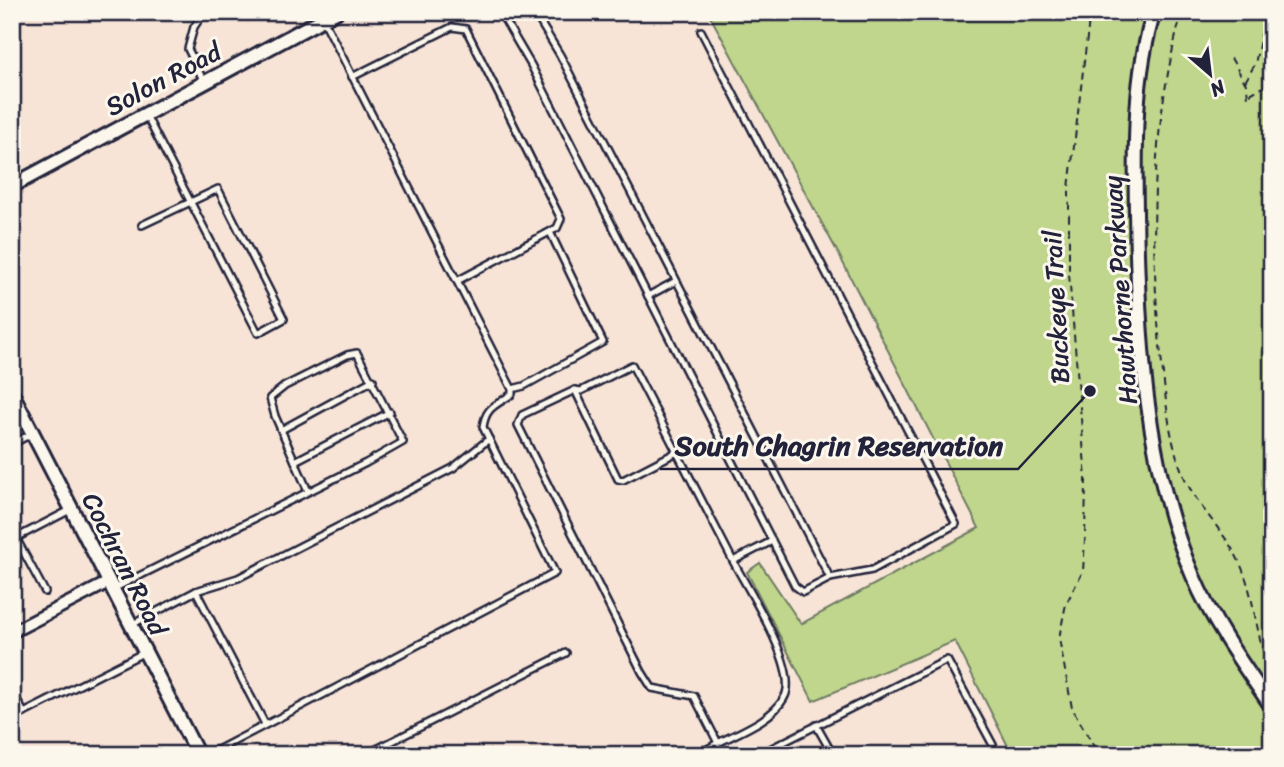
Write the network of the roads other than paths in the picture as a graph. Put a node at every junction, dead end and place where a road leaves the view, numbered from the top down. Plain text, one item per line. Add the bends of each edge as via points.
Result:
1 (194, 12) edge
2 (204, 12) edge
3 (336, 12) edge
4 (500, 12) edge
5 (534, 12) edge
6 (1154, 12) edge
7 (323, 19) junction
8 (198, 21) junction
9 (701, 31) dead end
10 (352, 77) junction
11 (204, 82) junction
12 (146, 115) junction
13 (12, 186) edge
14 (191, 202) junction
15 (142, 225) dead end
16 (550, 232) junction
17 (457, 281) junction
18 (676, 281) junction
19 (648, 296) junction
20 (373, 380) junction
21 (512, 389) junction
22 (575, 390) junction
23 (14, 401) edge
24 (390, 412) junction
25 (281, 430) junction
26 (33, 434) junction
27 (489, 439) junction
28 (12, 444) edge
29 (677, 452) junction
30 (295, 461) junction
31 (308, 491) junction
32 (72, 509) junction
33 (12, 530) edge
34 (16, 538) junction
35 (772, 541) junction
36 (733, 561) junction
37 (830, 578) junction
38 (111, 585) junction
39 (196, 591) junction
40 (45, 592) dead end
41 (131, 625) junction
42 (12, 632) edge
43 (145, 652) junction
44 (566, 653) dead end
45 (12, 691) edge
46 (1272, 707) edge
47 (24, 713) junction
48 (12, 719) edge
49 (265, 724) junction
50 (816, 725) junction
51 (718, 743) junction
52 (993, 745) dead end
53 (198, 755) edge
54 (208, 755) edge
55 (365, 755) edge
56 (697, 755) edge
57 (758, 755) edge
58 (833, 755) edge

1 - 8 lane
2 - 8 lane
3 - 7 street, Solon Road
4 - 19 lane
5 - 18 lane
6 - 46 street, Hawthorne Parkway via 1146,37 1135,153 1138,288 1155,444 1169,508 1193,576 1233,652
7 - 10 lane
7 - 11 street, Solon Road
8 - 11 lane via 188,49
9 - 37 lane via 956,524 872,570
10 - 16 lane via 452,27 466,29 561,219
10 - 17 lane
11 - 12 street, Solon Road
12 - 13 street, Solon Road
12 - 14 lane
14 - 14 lane via 258,333 285,318 218,189
14 - 15 lane
16 - 17 lane
16 - 21 lane via 603,342
17 - 21 lane
18 - 19 lane
18 - 37 lane
19 - 35 lane
20 - 24 lane
20 - 25 lane
20 - 25 lane via 356,353 285,386 270,398
21 - 27 lane via 512,394 485,414 483,427
22 - 29 lane via 632,365
22 - 29 lane via 618,479
22 - 51 lane via 522,415 518,425 652,688 694,696
23 - 26 street, Cochran Road
24 - 30 lane
24 - 31 lane via 403,442
25 - 30 lane
26 - 28 lane
26 - 32 street, Cochran Road
27 - 39 lane via 453,468 238,578
27 - 49 lane via 555,573
29 - 36 lane
30 - 31 lane
31 - 38 lane
32 - 34 lane
32 - 38 street, Cochran Road
33 - 34 lane
34 - 40 lane
35 - 36 lane
35 - 37 lane via 795,586 803,592
36 - 51 lane via 784,662 789,681 785,698 764,718
38 - 41 street, Cochran Road
38 - 42 street
39 - 41 lane
39 - 49 lane
41 - 43 street, Cochran Road
43 - 47 lane
43 - 53 street, Cochran Road
44 - 55 lane
45 - 47 lane
47 - 48 lane
49 - 54 lane
50 - 52 lane via 947,660
50 - 57 lane
50 - 58 lane
51 - 56 lane

